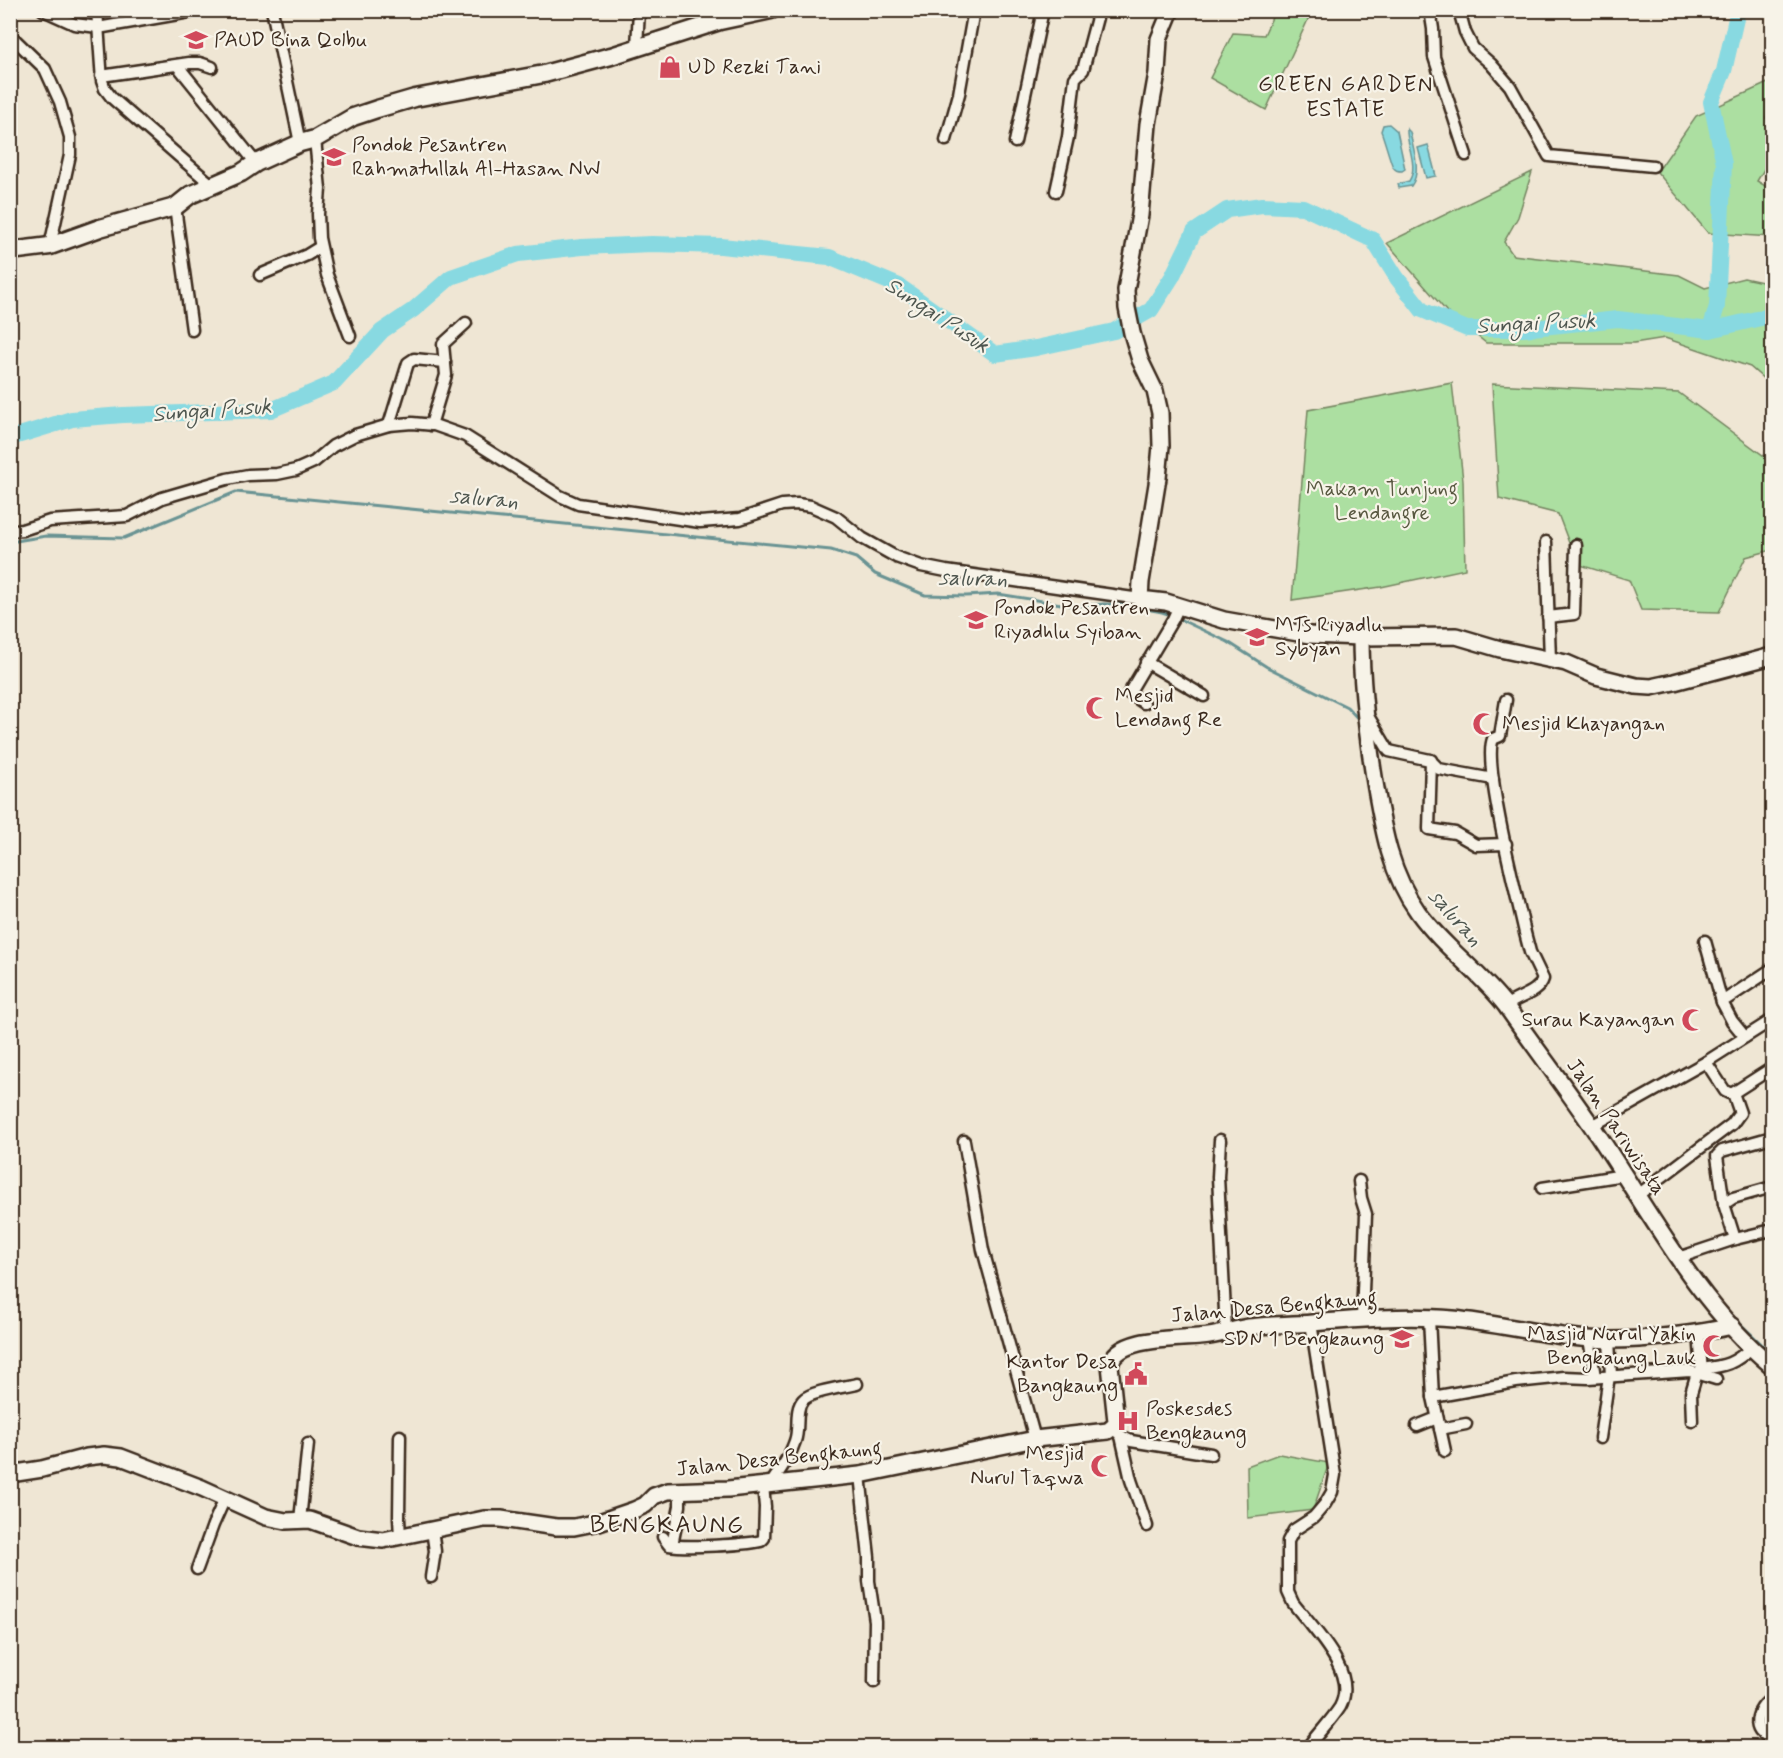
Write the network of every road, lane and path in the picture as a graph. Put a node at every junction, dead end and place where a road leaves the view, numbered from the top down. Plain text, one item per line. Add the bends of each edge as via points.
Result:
1 (43, 10) edge
2 (97, 10) edge
3 (201, 10) edge
4 (272, 10) edge
5 (639, 10) edge
6 (771, 10) edge
7 (974, 10) edge
8 (1043, 10) edge
9 (1099, 10) edge
10 (1171, 10) edge
11 (1430, 10) edge
12 (1459, 10) edge
13 (98, 27) junction
14 (10, 35) edge
15 (637, 47) junction
16 (177, 65) junction
17 (212, 67) dead end
18 (101, 76) junction
19 (946, 140) dead end
20 (307, 141) junction
21 (1015, 142) dead end
22 (1466, 155) dead end
23 (256, 163) junction
24 (1653, 166) dead end
25 (213, 186) junction
26 (1056, 191) dead end
27 (175, 207) junction
28 (50, 246) junction
29 (320, 247) junction
30 (10, 251) edge
31 (260, 275) dead end
32 (466, 323) dead end
33 (192, 330) dead end
34 (350, 336) dead end
35 (445, 362) junction
36 (389, 425) junction
37 (430, 425) junction
38 (10, 531) edge
39 (1546, 542) dead end
40 (1576, 545) dead end
41 (1140, 599) junction
42 (1176, 611) junction
43 (1548, 616) junction
44 (1361, 637) junction
45 (1773, 657) edge
46 (1550, 660) junction
47 (1146, 662) junction
48 (1204, 696) dead end
49 (1506, 700) dead end
50 (1144, 703) dead end
51 (1366, 722) junction
52 (1431, 760) junction
53 (1492, 779) junction
54 (1506, 844) junction
55 (1705, 941) dead end
56 (1773, 969) edge
57 (1722, 1002) junction
58 (1509, 1004) junction
59 (1773, 1020) edge
60 (1745, 1037) junction
61 (1706, 1062) junction
62 (1773, 1068) edge
63 (1733, 1093) junction
64 (1595, 1124) junction
65 (1773, 1137) edge
66 (1220, 1140) dead end
67 (964, 1141) dead end
68 (1624, 1174) junction
69 (1359, 1181) dead end
70 (1773, 1187) edge
71 (1542, 1188) dead end
72 (1641, 1193) junction
73 (1724, 1204) junction
74 (1773, 1230) edge
75 (1735, 1239) junction
76 (1682, 1257) junction
77 (1362, 1318) junction
78 (1429, 1318) junction
79 (1311, 1323) junction
80 (1718, 1329) junction
81 (1226, 1331) junction
82 (1589, 1338) junction
83 (1609, 1340) junction
84 (1752, 1347) junction
85 (1773, 1366) edge
86 (1700, 1372) junction
87 (1610, 1376) junction
88 (1595, 1377) junction
89 (1716, 1379) dead end
90 (857, 1384) dead end
91 (1433, 1397) junction
92 (1692, 1421) dead end
93 (1438, 1424) junction
94 (1466, 1424) dead end
95 (1417, 1426) dead end
96 (1117, 1432) junction
97 (400, 1436) dead end
98 (1035, 1438) junction
99 (1600, 1438) dead end
100 (308, 1444) dead end
101 (1445, 1450) dead end
102 (1211, 1454) dead end
103 (10, 1474) edge
104 (860, 1475) junction
105 (766, 1485) junction
106 (680, 1490) junction
107 (225, 1498) junction
108 (300, 1520) junction
109 (1147, 1526) dead end
110 (432, 1530) junction
111 (400, 1537) junction
112 (663, 1537) dead end
113 (672, 1545) junction
114 (197, 1569) dead end
115 (431, 1577) dead end
116 (874, 1682) dead end
117 (1773, 1699) edge
118 (1773, 1737) edge
119 (1308, 1748) edge

1 - 13 street via 74,24
2 - 13 street
3 - 13 street
4 - 20 street
5 - 15 street
6 - 15 main road
7 - 19 street via 960,94
8 - 21 street
9 - 26 street via 1083,69 1075,77
10 - 41 street via 1159,39 1140,215 1127,281 1127,308 1140,360 1158,398 1161,446
11 - 22 street via 1434,57
12 - 24 street via 1473,48 1510,86 1549,156
13 - 18 street
14 - 28 street via 45,69 70,137
15 - 20 main road via 543,74 415,98 353,117
16 - 17 street via 200,63
16 - 18 street
16 - 23 street
18 - 25 street via 112,98
20 - 23 main road
20 - 29 street via 320,189
23 - 25 main road
25 - 27 main road via 190,195
27 - 28 main road
27 - 33 street
28 - 30 main road
29 - 31 street
29 - 34 street
32 - 35 street via 443,344
35 - 36 street via 414,359 408,363
35 - 37 street via 446,375
36 - 37 street
36 - 38 street via 344,440 296,470 227,479 162,498 127,516 50,521
37 - 41 street via 465,436 578,504 700,522 740,519 782,505 811,506 836,517 885,551 921,566
39 - 43 street
40 - 43 street via 1574,614
41 - 42 street
42 - 44 street via 1310,634
42 - 47 street
43 - 46 street
44 - 46 street via 1456,636
44 - 51 street, Jalan Pariwisata
45 - 46 street via 1651,687 1612,681
47 - 48 street
47 - 50 street via 1129,693
49 - 53 street via 1500,736 1493,739 1491,746
51 - 52 street via 1389,751
51 - 58 street, Jalan Pariwisata via 1383,831 1400,881 1425,921
52 - 53 street via 1439,769
52 - 54 street via 1430,831 1455,833 1476,845
53 - 54 street
54 - 58 street via 1530,952 1543,979 1540,987
55 - 57 street
56 - 57 street
57 - 60 street
58 - 64 street, Jalan Pariwisata
59 - 60 street
60 - 61 street
61 - 63 street via 1725,1091
61 - 64 street
62 - 63 street
63 - 72 street via 1740,1113 1732,1124
64 - 68 street, Jalan Pariwisata
65 - 73 street via 1719,1154
66 - 81 street via 1218,1177
67 - 98 street via 983,1250
68 - 71 street
68 - 72 street, Jalan Pariwisata
69 - 77 street via 1366,1214
70 - 73 street
72 - 76 street, Jalan Pariwisata
73 - 75 street
74 - 75 street
75 - 76 street
76 - 80 street, Jalan Pariwisata
77 - 78 street, Jalan Desa Bengkaung
77 - 79 street, Jalan Desa Bengkaung
78 - 82 street, Jalan Desa Bengkaung via 1494,1323
78 - 91 street
79 - 81 street, Jalan Desa Bengkaung
79 - 119 street via 1335,1476 1325,1504 1287,1541 1288,1592 1337,1661 1344,1687 1340,1707
80 - 83 street, Jalan Desa Bengkaung
80 - 84 street, Jalan Pariwisata
80 - 86 street
81 - 96 street, Jalan Desa Bengkaung via 1210,1336 1159,1339 1126,1348 1115,1356 1110,1364
82 - 83 street, Jalan Desa Bengkaung
82 - 88 street
83 - 87 street
84 - 85 street, Jalan Pariwisata
84 - 86 street via 1731,1364
86 - 87 street
86 - 89 street
86 - 92 street via 1691,1393
87 - 88 street
87 - 99 street
88 - 91 street via 1533,1380
90 - 105 street via 803,1400 793,1448
91 - 93 street
93 - 94 street
93 - 95 street
93 - 101 street
96 - 98 street, Jalan Desa Bengkaung
96 - 102 street via 1140,1443
96 - 109 street
97 - 111 street
98 - 104 street, Jalan Desa Bengkaung
100 - 108 street
103 - 107 street, Jalan Desa Bengkaung via 87,1456 112,1456 137,1462
104 - 105 street, Jalan Desa Bengkaung
104 - 116 street via 875,1621
105 - 106 street, Jalan Desa Bengkaung
105 - 113 street via 761,1541
106 - 110 street, Jalan Desa Bengkaung via 660,1493 634,1510 581,1526 556,1527 493,1518
106 - 113 street
107 - 108 street, Jalan Desa Bengkaung via 266,1517
107 - 114 street
108 - 111 street, Jalan Desa Bengkaung via 315,1521 367,1540
110 - 111 street, Jalan Desa Bengkaung
110 - 115 street via 435,1551
112 - 113 street
117 - 118 street via 1761,1707 1757,1720 1762,1732

